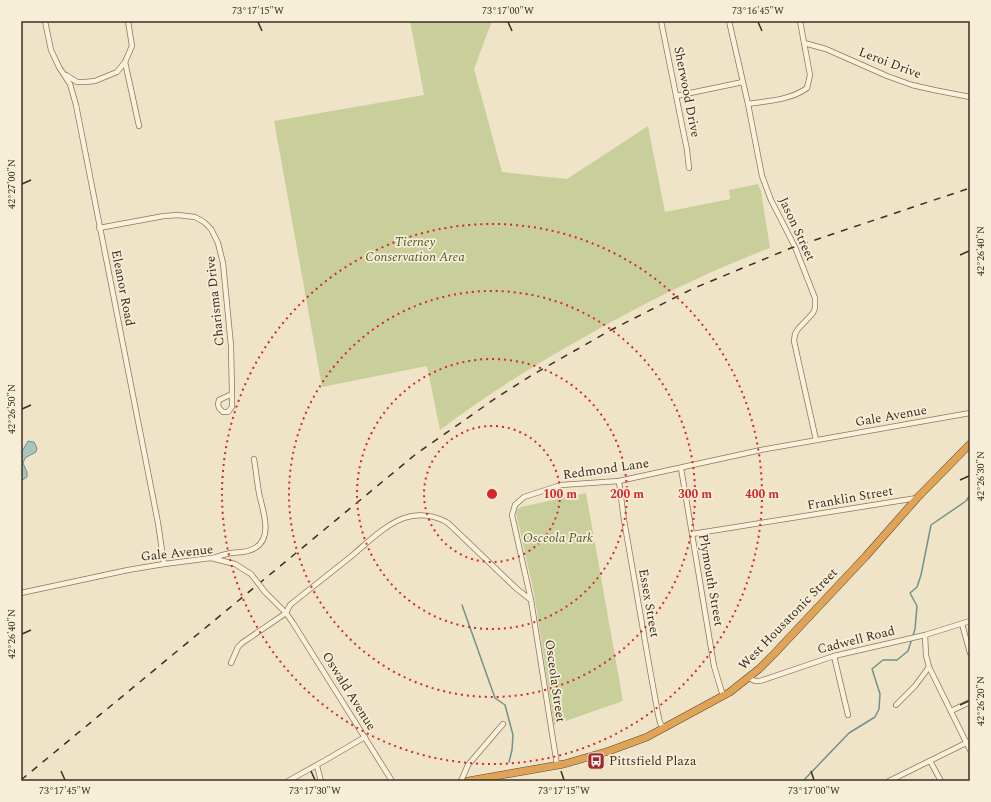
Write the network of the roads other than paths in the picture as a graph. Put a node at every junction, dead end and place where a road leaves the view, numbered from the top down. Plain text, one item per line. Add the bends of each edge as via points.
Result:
1 (45, 21) edge
2 (128, 21) edge
3 (661, 21) edge
4 (729, 21) edge
5 (800, 21) edge
6 (804, 43) junction
7 (125, 62) junction
8 (65, 74) junction
9 (742, 82) junction
10 (676, 96) junction
11 (970, 97) edge
12 (748, 104) junction
13 (140, 126) dead end
14 (689, 168) dead end
15 (99, 228) junction
16 (232, 394) dead end
17 (970, 413) edge
18 (816, 440) junction
19 (970, 444) edge
20 (254, 459) dead end
21 (681, 468) junction
22 (619, 481) junction
23 (917, 498) junction
24 (692, 534) junction
25 (211, 558) junction
26 (164, 564) junction
27 (21, 593) edge
28 (531, 600) junction
29 (286, 613) junction
30 (970, 621) edge
31 (962, 624) junction
32 (925, 635) junction
33 (970, 653) edge
34 (834, 656) junction
35 (230, 663) dead end
36 (929, 667) junction
37 (749, 678) junction
38 (723, 696) junction
39 (970, 702) edge
40 (896, 705) dead end
41 (951, 711) junction
42 (848, 715) dead end
43 (503, 724) dead end
44 (664, 728) junction
45 (365, 737) junction
46 (968, 742) edge
47 (970, 750) edge
48 (930, 761) junction
49 (557, 765) junction
50 (317, 766) junction
51 (896, 780) edge
52 (288, 781) edge
53 (322, 781) edge
54 (392, 781) edge
55 (461, 781) edge
56 (468, 781) edge
57 (889, 781) edge
58 (941, 781) edge

1 - 8 street, Eleanor Road via 51,50
2 - 7 street via 132,46
3 - 10 street, Sherwood Drive
4 - 9 street, Jason Street
5 - 6 street
6 - 11 street, Leroi Drive via 826,49 912,85
6 - 12 street via 810,75 807,88 790,96
7 - 8 street via 117,72 95,81 77,82
7 - 13 street
8 - 15 street, Eleanor Road via 76,105
9 - 10 street
9 - 12 street, Jason Street
10 - 14 street, Sherwood Drive
12 - 18 street, Jason Street via 766,188 788,232 815,298 813,313 798,329 794,341
15 - 16 street, Charisma Drive via 182,215 200,219 211,228 223,263 231,346
15 - 26 street, Eleanor Road
17 - 18 street, Gale Avenue
18 - 21 street, Redmond Lane
19 - 23 highway, West Housatonic Street
20 - 25 street via 266,524 264,539 250,550
21 - 22 street, Redmond Lane
21 - 24 street, Plymouth Street
22 - 28 street, Redmond Lane via 561,485 529,495 516,503 512,520
22 - 44 street, Essex Street via 658,714
23 - 24 street, Franklin Street
23 - 37 highway, West Housatonic Street via 783,645
24 - 38 street, Plymouth Street via 714,666
25 - 26 street, Gale Avenue
25 - 29 street, Gale Avenue, bridge via 235,564 251,574
26 - 27 street, Gale Avenue
28 - 29 street via 514,587 448,523 421,516 395,522 290,605
28 - 49 street, Osceola Street
29 - 35 street via 242,643
29 - 45 street, Oswald Avenue
30 - 31 street, Cadwell Road
31 - 32 street, Cadwell Road
31 - 33 street
32 - 34 street, Cadwell Road
32 - 36 street
34 - 37 street, Cadwell Road via 760,682
34 - 42 street
36 - 40 street
36 - 41 street
37 - 38 highway, West Housatonic Street
38 - 44 highway, West Housatonic Street
39 - 41 street
41 - 46 street
43 - 55 street via 468,765
44 - 49 highway, West Housatonic Street via 623,746
45 - 50 street
45 - 54 street, Oswald Avenue
46 - 47 street
46 - 48 street
48 - 51 street
48 - 58 street
49 - 56 highway, West Housatonic Street
50 - 52 street
50 - 53 street
51 - 57 street

